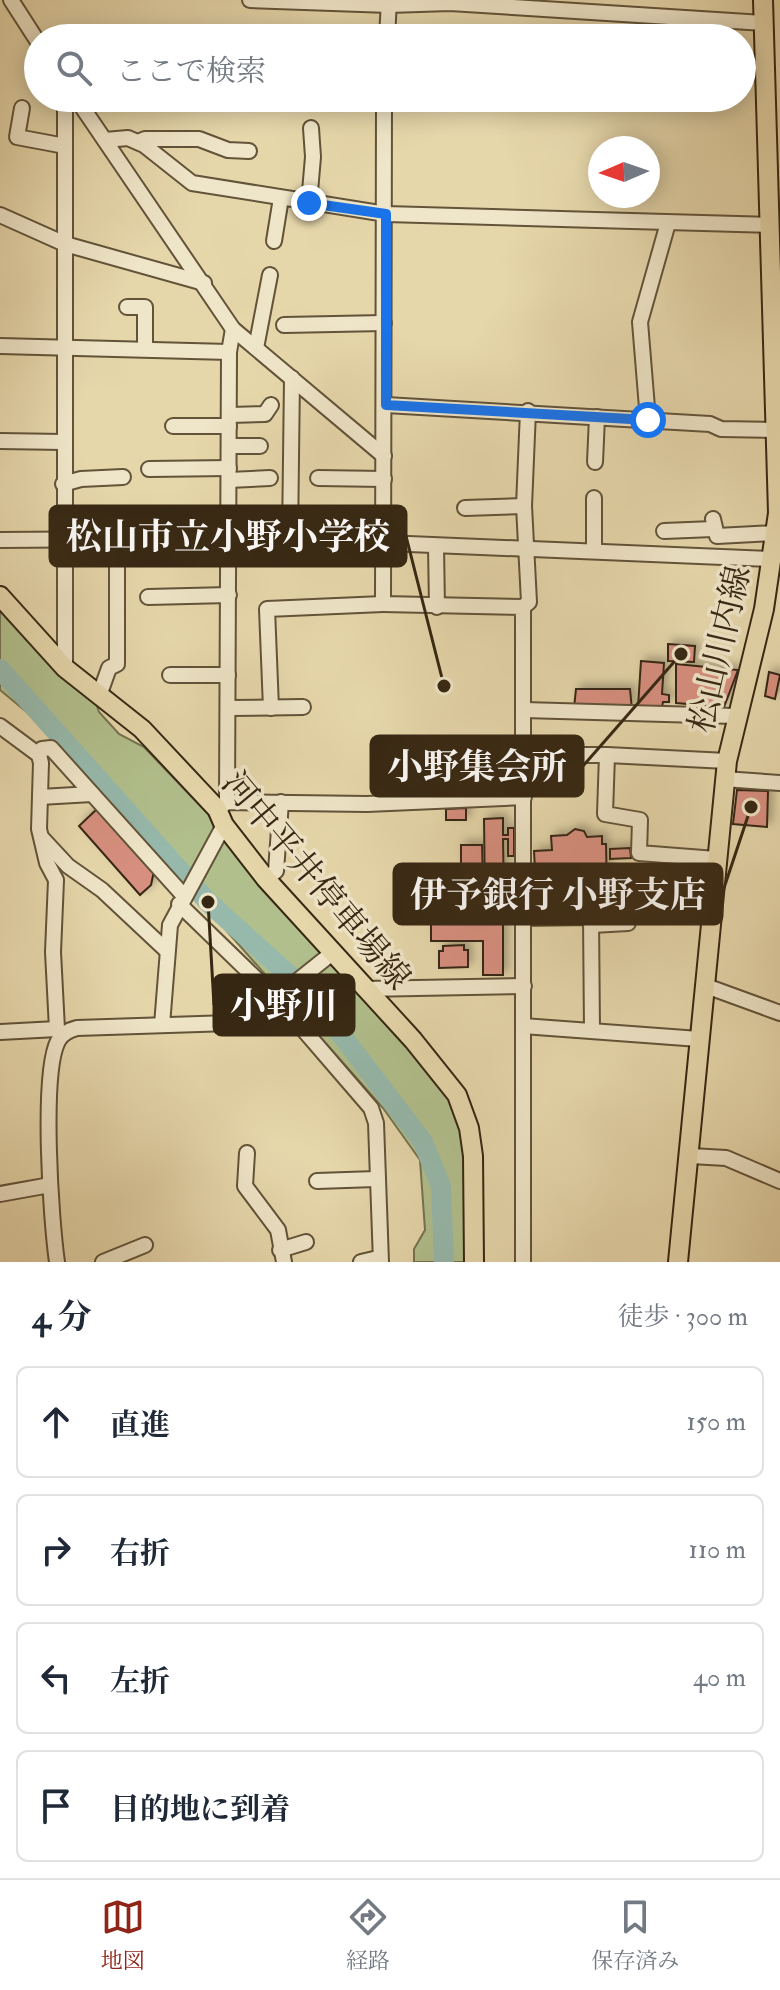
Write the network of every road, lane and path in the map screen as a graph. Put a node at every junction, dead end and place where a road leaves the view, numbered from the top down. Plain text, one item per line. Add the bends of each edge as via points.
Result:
1 (11, 0) edge
2 (250, 0) edge
3 (763, 0) edge
4 (389, 2) edge
5 (764, 23) junction
6 (26, 24) edge
7 (388, 24) edge
8 (22, 108) dead end
9 (65, 112) edge
10 (86, 112) edge
11 (384, 112) edge
12 (311, 128) dead end
13 (774, 136) edge
14 (105, 140) junction
15 (138, 142) junction
16 (65, 146) junction
17 (249, 151) dead end
18 (281, 198) junction
19 (309, 203) junction
20 (386, 214) junction
21 (0, 215) edge
22 (668, 223) junction
23 (770, 225) junction
24 (274, 241) dead end
25 (65, 244) junction
26 (270, 275) dead end
27 (204, 283) junction
28 (127, 307) dead end
29 (384, 323) junction
30 (284, 325) dead end
31 (233, 329) junction
32 (0, 346) edge
33 (65, 346) junction
34 (256, 348) junction
35 (145, 349) junction
36 (229, 352) junction
37 (292, 378) junction
38 (778, 395) edge
39 (271, 405) dead end
40 (386, 405) junction
41 (528, 411) junction
42 (597, 417) junction
43 (229, 420) junction
44 (648, 420) junction
45 (173, 426) dead end
46 (776, 430) junction
47 (0, 441) edge
48 (64, 442) junction
49 (229, 446) junction
50 (260, 446) dead end
51 (384, 456) junction
52 (595, 462) dead end
53 (149, 469) dead end
54 (229, 474) junction
55 (123, 477) dead end
56 (270, 478) dead end
57 (318, 478) dead end
58 (384, 479) junction
59 (63, 484) junction
60 (594, 498) dead end
61 (524, 506) junction
62 (465, 508) dead end
63 (664, 531) dead end
64 (777, 536) edge
65 (230, 539) junction
66 (290, 539) junction
67 (0, 540) edge
68 (385, 540) junction
69 (117, 541) junction
70 (63, 542) junction
71 (436, 546) junction
72 (529, 548) junction
73 (594, 549) junction
74 (772, 559) junction
75 (229, 595) junction
76 (0, 596) edge
77 (148, 597) dead end
78 (383, 604) junction
79 (437, 607) junction
80 (523, 607) junction
81 (65, 668) junction
82 (170, 675) dead end
83 (228, 675) junction
84 (99, 696) junction
85 (303, 707) dead end
86 (228, 708) junction
87 (271, 708) junction
88 (524, 710) junction
89 (735, 716) junction
90 (0, 726) edge
91 (39, 755) junction
92 (523, 755) junction
93 (607, 755) junction
94 (726, 770) junction
95 (780, 783) edge
96 (92, 794) junction
97 (40, 797) junction
98 (524, 797) junction
99 (281, 802) junction
100 (223, 816) junction
101 (41, 838) junction
102 (716, 859) junction
103 (266, 879) junction
104 (183, 898) junction
105 (524, 918) junction
106 (628, 923) dead end
107 (592, 925) junction
108 (166, 950) junction
109 (328, 957) junction
110 (524, 986) junction
111 (706, 986) junction
112 (364, 989) junction
113 (278, 997) junction
114 (780, 1013) edge
115 (162, 1025) junction
116 (523, 1026) junction
117 (592, 1029) junction
118 (0, 1032) edge
119 (59, 1032) junction
120 (699, 1039) junction
121 (247, 1153) dead end
122 (691, 1156) junction
123 (376, 1179) junction
124 (780, 1181) edge
125 (317, 1182) dead end
126 (50, 1185) junction
127 (0, 1194) edge
128 (306, 1242) dead end
129 (145, 1245) dead end
130 (282, 1256) edge
131 (380, 1260) edge
132 (57, 1262) edge
133 (103, 1262) edge
134 (361, 1262) edge
135 (474, 1262) edge
136 (523, 1262) edge
137 (678, 1262) edge

1 - 6 street
2 - 4 street
3 - 5 main road, 松山川内線
4 - 5 street
4 - 7 street
5 - 13 main road, 松山川内線
8 - 16 street via 17,137
9 - 16 street
10 - 14 street
11 - 20 street
12 - 19 street
13 - 23 main road, 松山川内線
14 - 15 street
14 - 27 street
15 - 17 street via 199,139
15 - 18 street via 192,183
16 - 25 street
18 - 19 street
18 - 24 street
19 - 20 street
20 - 22 street
20 - 29 street
21 - 25 street
22 - 23 street
22 - 44 street via 640,322
23 - 38 main road, 松山川内線
25 - 27 street
25 - 33 street
26 - 34 street
27 - 31 street
28 - 35 street via 145,307
29 - 30 street
29 - 40 street
31 - 34 street
31 - 36 street
32 - 33 street
33 - 35 street
33 - 48 street
34 - 37 street
35 - 36 street
36 - 43 street
37 - 51 street
37 - 66 street
38 - 46 main road, 松山川内線
39 - 43 street via 265,414
40 - 41 street
40 - 51 street
41 - 42 street
41 - 61 street
42 - 44 street
42 - 52 street
43 - 45 street
43 - 49 street
44 - 46 street
46 - 64 main road, 松山川内線
47 - 48 street
48 - 59 street
49 - 50 street
49 - 54 street
51 - 58 street
53 - 54 street
54 - 56 street
54 - 65 street
55 - 59 street
57 - 58 street
58 - 68 street
59 - 70 street
60 - 73 street
61 - 62 street
61 - 72 street
63 - 64 street via 713,524 717,536
64 - 74 main road, 松山川内線
65 - 66 street
65 - 69 street
65 - 75 street
66 - 68 street
67 - 70 street
68 - 71 street
68 - 78 street
69 - 70 street
69 - 84 street via 117,664 109,668
70 - 81 street
71 - 72 street
71 - 79 street
72 - 73 street
72 - 80 street via 529,602
73 - 74 street
74 - 89 main road, 松山川内線
75 - 77 street
75 - 83 street
76 - 81 main road, 河中平井停車場線
78 - 79 street
78 - 87 street via 267,609
79 - 80 street
80 - 88 street
81 - 84 main road, 河中平井停車場線
82 - 83 street
83 - 86 street
84 - 100 main road, 河中平井停車場線 via 142,729
85 - 87 street
86 - 87 street
86 - 100 street
88 - 89 street
88 - 92 street
89 - 94 main road, 松山川内線
90 - 91 street
91 - 96 street via 51,748
91 - 97 street
92 - 93 street
92 - 98 street
93 - 94 street
93 - 102 street via 605,814 640,820 639,853
94 - 95 street
94 - 102 main road, 松山川内線
96 - 97 street
96 - 104 street
97 - 101 street
98 - 99 street
98 - 105 street
99 - 100 street
99 - 103 street via 276,871
100 - 103 main road, 河中平井停車場線
100 - 104 street
101 - 108 street
101 - 119 street via 56,880 53,952
102 - 111 main road, 松山川内線
103 - 109 main road, 河中平井停車場線
104 - 108 street
104 - 113 street
105 - 107 street via 591,917
105 - 110 street
106 - 107 street
107 - 117 street
108 - 115 street
109 - 112 main road, 河中平井停車場線
109 - 113 street
110 - 112 street
110 - 116 street
111 - 114 street
111 - 120 main road, 松山川内線
112 - 135 main road, 河中平井停車場線 via 457,1095 473,1156
113 - 115 street via 230,1023
113 - 123 street via 371,1108
115 - 119 street
116 - 117 street
116 - 136 street
117 - 120 street
118 - 119 street
119 - 126 street via 50,1090
120 - 122 main road, 松山川内線
121 - 130 street via 245,1186 278,1230
122 - 124 street via 726,1158
122 - 137 main road, 松山川内線
123 - 125 street
123 - 131 street
126 - 127 street
126 - 132 street
128 - 130 street
129 - 133 street
131 - 134 street

